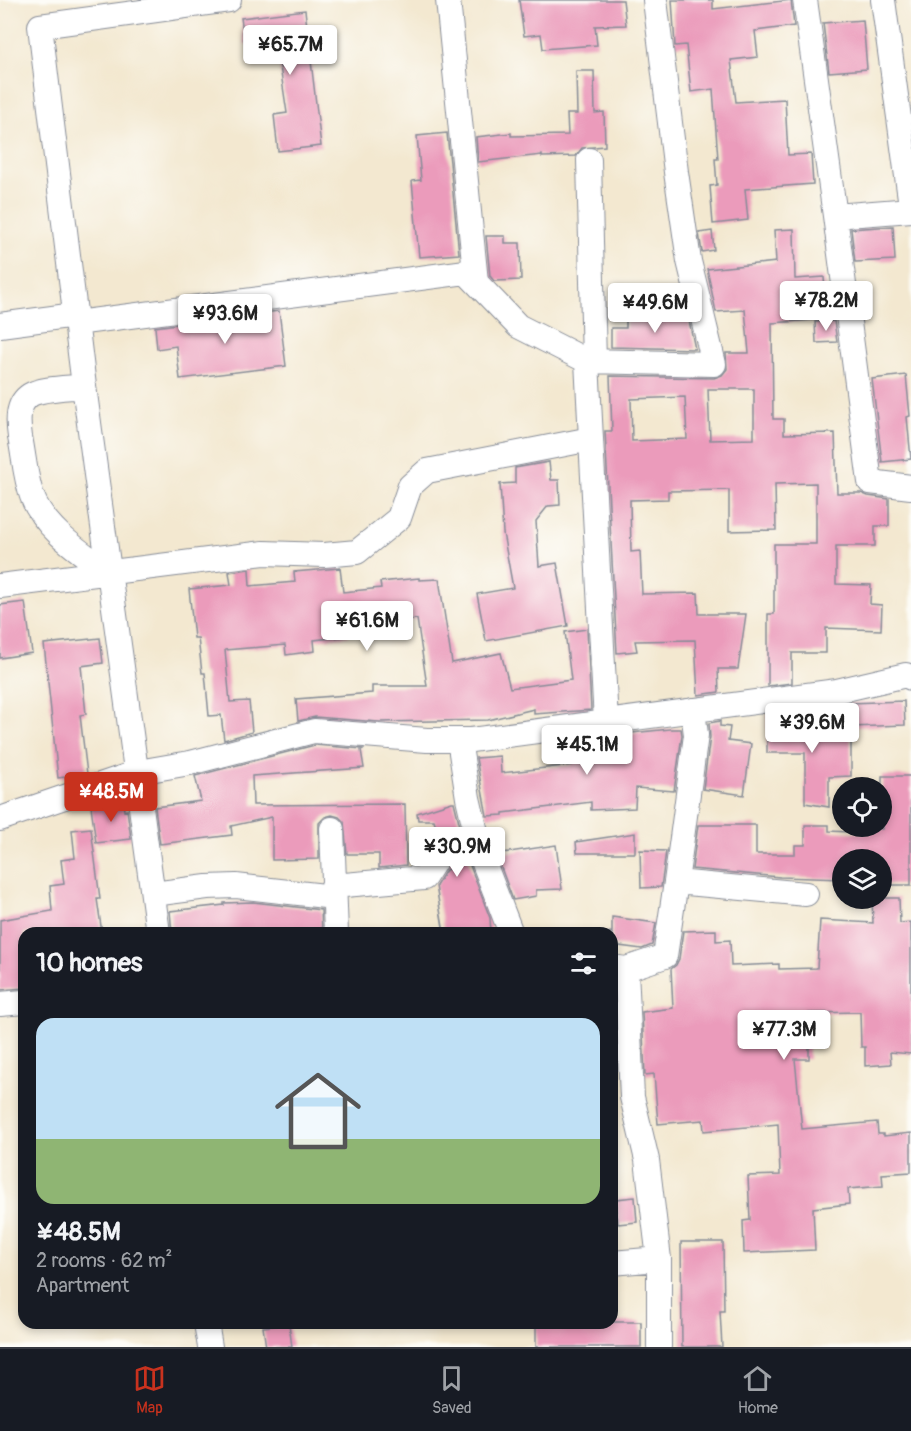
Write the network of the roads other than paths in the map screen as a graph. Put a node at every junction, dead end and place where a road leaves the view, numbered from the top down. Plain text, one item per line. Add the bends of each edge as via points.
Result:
1 (229, 0) edge
2 (448, 0) edge
3 (655, 0) edge
4 (805, 0) edge
5 (884, 0) edge
6 (589, 160) dead end
7 (911, 208) edge
8 (835, 216) junction
9 (476, 282) junction
10 (76, 319) junction
11 (0, 325) edge
12 (590, 362) junction
13 (84, 386) junction
14 (591, 439) junction
15 (911, 487) edge
16 (109, 573) junction
17 (0, 586) edge
18 (909, 672) edge
19 (693, 710) junction
20 (606, 722) junction
21 (459, 740) junction
22 (138, 772) junction
23 (0, 819) edge
24 (332, 829) dead end
25 (435, 861) dead end
26 (676, 882) junction
27 (334, 892) junction
28 (153, 894) junction
29 (806, 894) dead end
30 (157, 927) edge
31 (336, 927) edge
32 (509, 927) edge
33 (619, 968) edge
34 (18, 1002) edge
35 (0, 1004) edge
36 (622, 1097) edge
37 (659, 1259) junction
38 (618, 1262) edge
39 (207, 1329) edge
40 (210, 1347) edge
41 (659, 1347) edge

1 - 10 street via 40,26
2 - 9 street
3 - 12 street via 689,261 714,364
4 - 8 street
5 - 7 street
6 - 12 street
7 - 8 street
8 - 15 street via 870,482
9 - 10 street via 466,272
9 - 12 street via 518,326
10 - 11 street
10 - 13 street
12 - 14 street
13 - 16 street
13 - 16 street via 32,394 20,409 19,428 28,484 42,515 68,543
14 - 16 street via 427,471 410,486 399,518 357,552 264,553
14 - 20 street
16 - 17 street
16 - 22 street
18 - 19 street via 837,691
19 - 20 street
19 - 26 street via 696,735
20 - 21 street
21 - 22 street via 314,731 190,763
21 - 32 street via 482,858
22 - 23 street
22 - 28 street
24 - 27 street
25 - 27 street via 424,878
26 - 29 street
26 - 33 street via 665,956
27 - 28 street via 236,886
27 - 31 street
28 - 30 street
33 - 36 street
34 - 35 street
36 - 37 street via 647,1160
37 - 38 street
37 - 41 street
39 - 40 street

